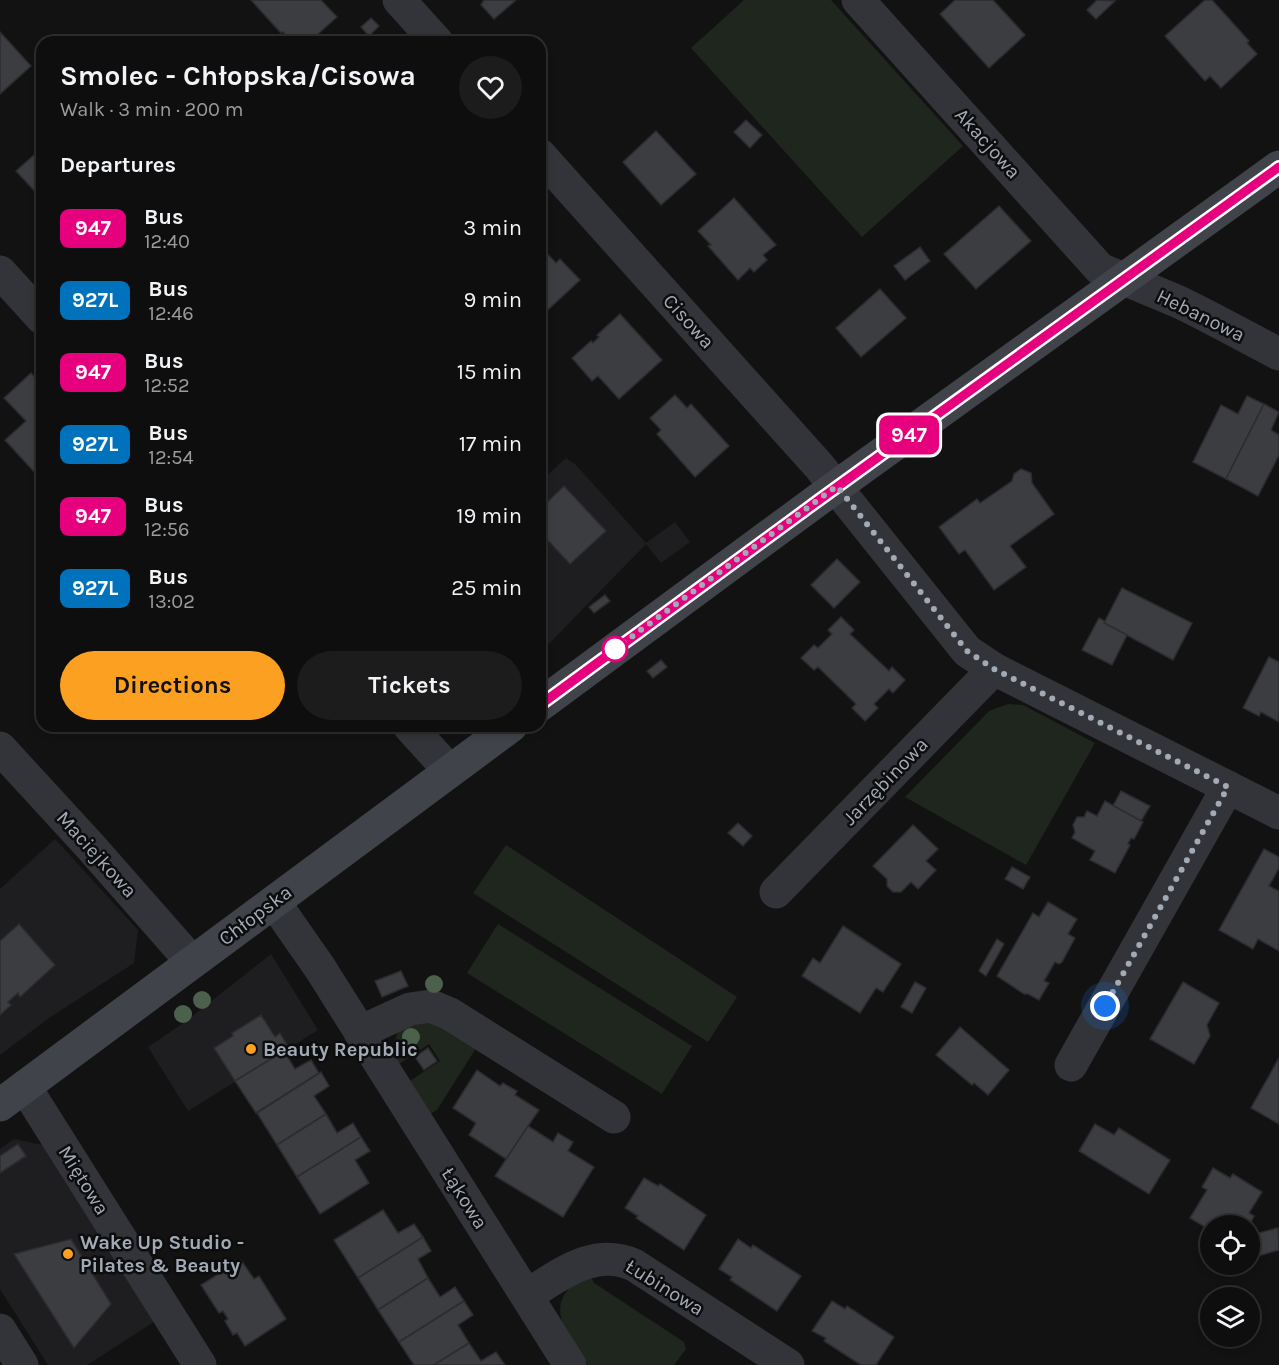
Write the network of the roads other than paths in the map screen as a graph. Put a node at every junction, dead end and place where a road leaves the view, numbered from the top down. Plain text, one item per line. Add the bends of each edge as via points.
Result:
1 (399, 0) edge
2 (858, 0) edge
3 (432, 36) edge
4 (546, 162) edge
5 (1279, 167) edge
6 (0, 272) edge
7 (1122, 280) junction
8 (36, 311) edge
9 (1279, 354) edge
10 (837, 486) junction
11 (994, 669) junction
12 (546, 701) edge
13 (414, 732) edge
14 (503, 732) edge
15 (0, 748) edge
16 (450, 771) junction
17 (1228, 787) junction
18 (1279, 813) edge
19 (776, 892) dead end
20 (274, 902) junction
21 (192, 962) junction
22 (360, 1032) junction
23 (1071, 1065) dead end
24 (13, 1096) edge
25 (614, 1117) dead end
26 (527, 1295) junction
27 (0, 1330) edge
28 (736, 1331) junction
29 (22, 1365) edge
30 (200, 1365) edge
31 (570, 1365) edge
32 (756, 1365) edge
33 (788, 1365) edge

1 - 3 street
2 - 7 street, Akacjowa via 1100,269
4 - 10 street, Cisowa
5 - 7 street
6 - 8 street
7 - 9 street, Hebanowa via 1181,304
7 - 10 street
10 - 11 street via 967,651
10 - 12 street
11 - 17 street
11 - 19 street, Jarzębinowa
13 - 16 street
14 - 16 street, Chłopska
15 - 21 street, Maciejkowa
16 - 20 street, Chłopska
17 - 18 street
17 - 23 street
20 - 21 street, Chłopska
20 - 22 street, Łąkowa
21 - 24 street, Chłopska
22 - 25 street via 410,1009 431,1006 450,1014
22 - 26 street, Łąkowa
24 - 30 street, Miętowa
26 - 28 street, Łubinowa via 583,1264 619,1258
26 - 31 street, Łąkowa
27 - 29 street
28 - 32 street, Łubinowa
28 - 33 street, Łubinowa

